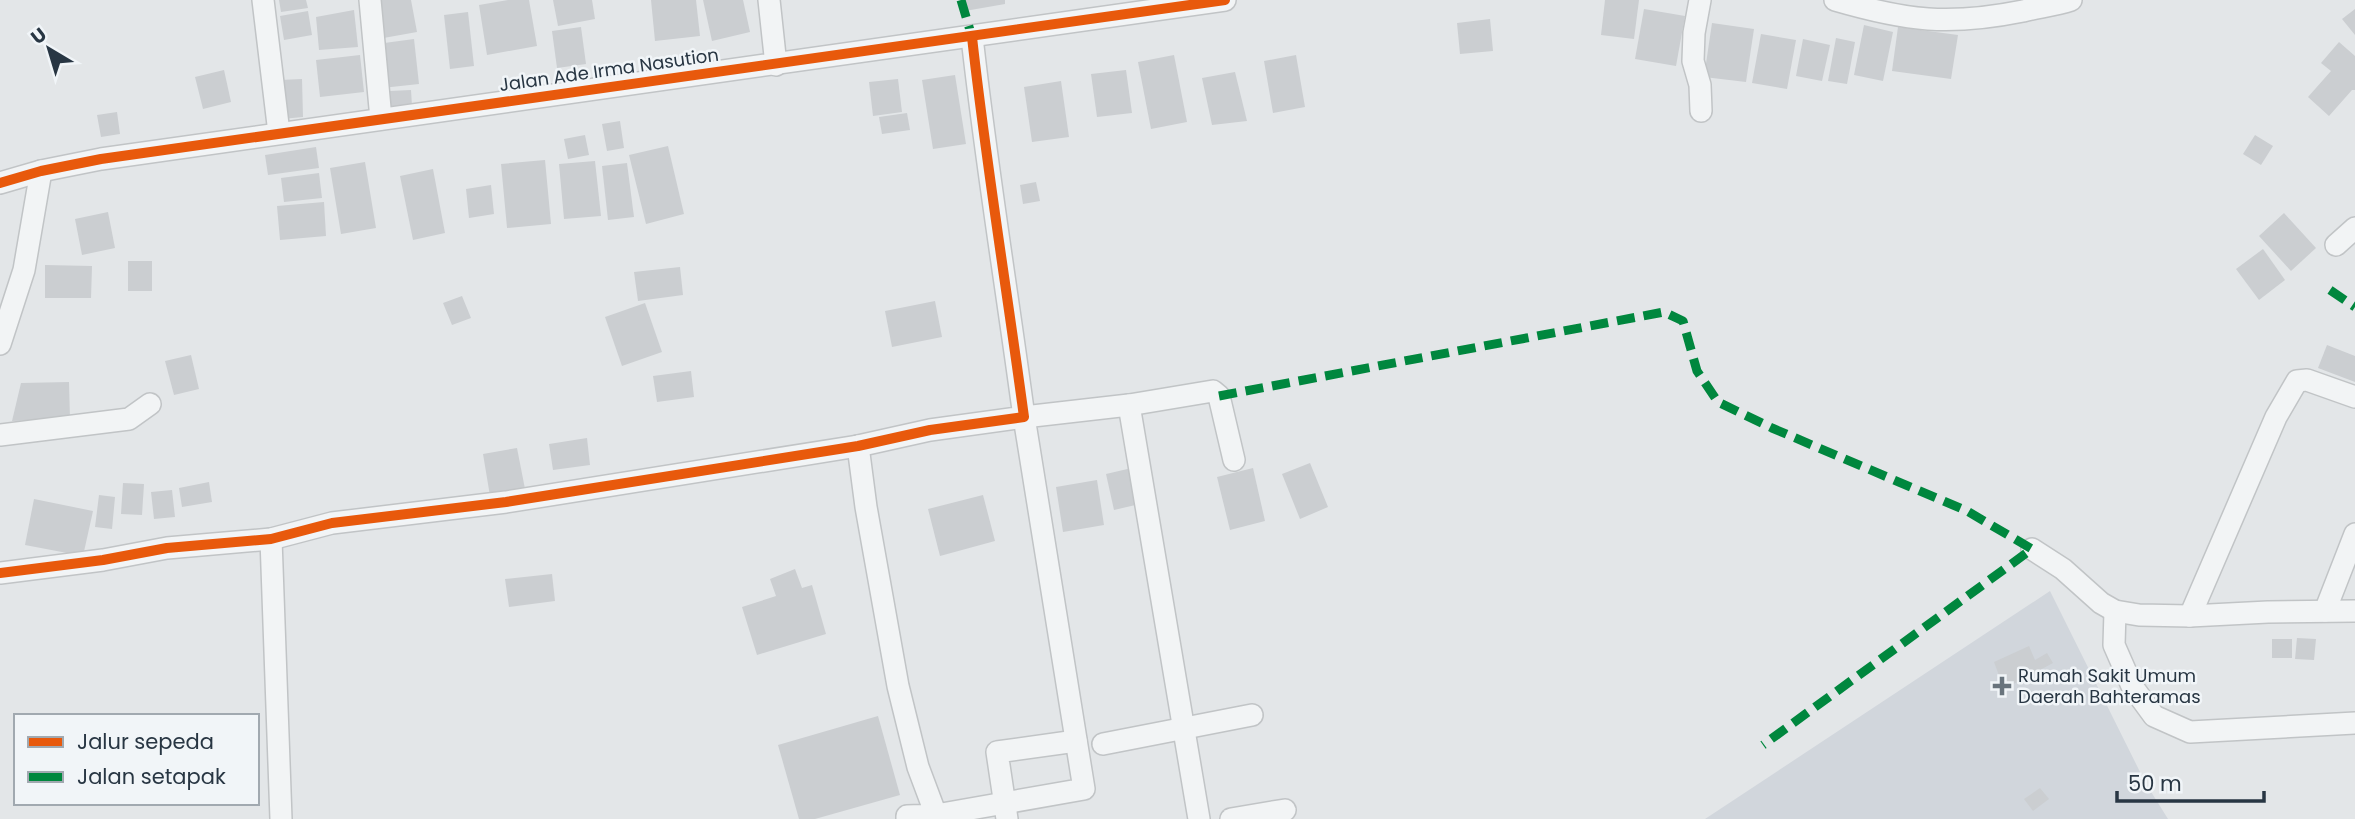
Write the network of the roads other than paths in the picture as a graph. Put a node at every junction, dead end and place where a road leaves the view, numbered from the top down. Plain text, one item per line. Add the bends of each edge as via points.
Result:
1 (262, 0) edge
2 (370, 0) edge
3 (769, 0) edge
4 (1226, 0) edge
5 (1700, 0) edge
6 (1835, 0) edge
7 (2071, 0) edge
8 (1186, 3) edge
9 (972, 37) junction
10 (776, 65) junction
11 (1701, 111) dead end
12 (381, 119) junction
13 (279, 133) junction
14 (41, 171) junction
15 (0, 183) edge
16 (2355, 228) edge
17 (2336, 245) dead end
18 (0, 344) edge
19 (2355, 397) edge
20 (150, 404) dead end
21 (1129, 405) junction
22 (1024, 417) junction
23 (0, 435) edge
24 (858, 446) junction
25 (1234, 460) dead end
26 (2355, 534) edge
27 (271, 539) junction
28 (2032, 549) dead end
29 (0, 573) edge
30 (2115, 611) junction
31 (2325, 611) junction
32 (2355, 611) edge
33 (2190, 616) junction
34 (1252, 715) dead end
35 (2355, 723) edge
36 (1184, 727) junction
37 (1076, 741) junction
38 (1103, 744) dead end
39 (1285, 810) dead end
40 (1005, 811) edge
41 (936, 815) junction
42 (281, 819) edge
43 (908, 819) edge
44 (1199, 819) edge
45 (1231, 819) edge

1 - 13 street
2 - 12 street
3 - 10 street
4 - 8 street, Jalan Ade Irma Nasution
5 - 11 street via 1693,61
6 - 7 street via 1879,13 1942,21 1974,20
8 - 9 street, Jalan Ade Irma Nasution
9 - 10 street, Jalan Ade Irma Nasution
9 - 22 street
10 - 12 street, Jalan Ade Irma Nasution
12 - 13 street, Jalan Ade Irma Nasution
13 - 14 street, Jalan Ade Irma Nasution
14 - 15 street, Jalan Ade Irma Nasution
14 - 18 street via 24,270
16 - 17 street
19 - 33 street via 2307,380 2297,381 2276,417
20 - 23 street via 129,419
21 - 22 street
21 - 25 street via 1213,391 1219,396
21 - 36 street
22 - 24 street
22 - 37 street
24 - 27 street via 506,502 332,523
24 - 41 street via 898,686 918,767
26 - 31 street
27 - 29 street via 167,548
27 - 42 street
28 - 30 street
30 - 33 street
30 - 35 street via 2114,645 2132,687 2154,716 2190,732
31 - 32 street
31 - 33 street
34 - 36 street
36 - 38 street
36 - 44 street
37 - 40 street via 1084,789
37 - 40 street via 997,752
39 - 45 street
40 - 41 street
41 - 43 street

